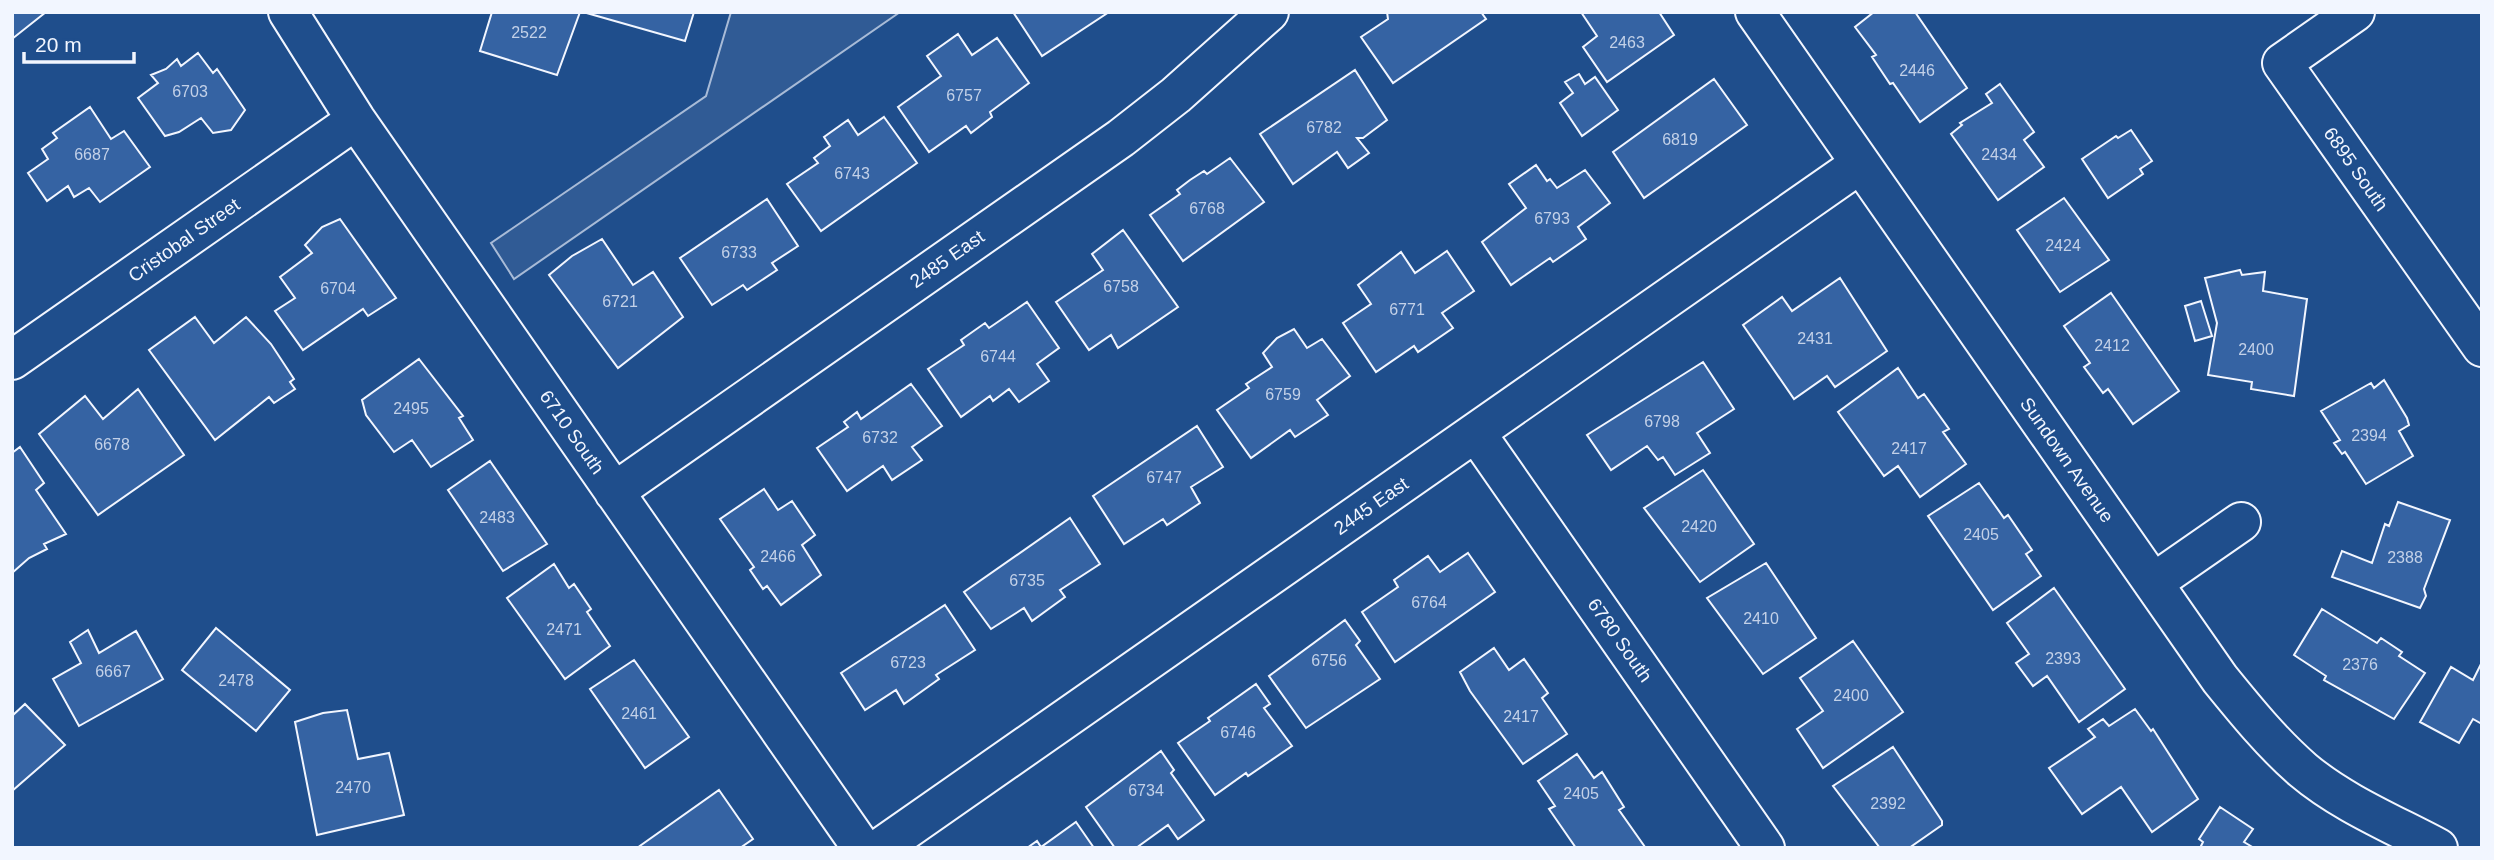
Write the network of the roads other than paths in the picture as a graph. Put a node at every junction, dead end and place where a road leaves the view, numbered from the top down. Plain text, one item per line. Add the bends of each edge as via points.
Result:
1 (288, 12) edge
2 (1269, 12) edge
3 (1755, 12) edge
4 (2355, 12) edge
5 (356, 120) junction
6 (1860, 164) junction
7 (2482, 347) edge
8 (12, 360) edge
9 (1476, 433) junction
10 (614, 492) junction
11 (2241, 522) dead end
12 (2153, 583) junction
13 (862, 848) edge
14 (880, 848) edge
15 (1765, 848) edge
16 (2438, 848) edge

1 - 5 street, 6710 South
2 - 10 street, 2485 East via 1121,138
3 - 6 street, Sundown Avenue
4 - 7 street, 6895 South via 2282,63
5 - 8 street, Cristobal Street
5 - 10 street, 6710 South
6 - 9 street, 2445 East
6 - 12 street, Sundown Avenue
9 - 14 street, 2445 East
9 - 15 street, 6780 South
10 - 13 street, 6710 South
11 - 12 street
12 - 16 street, Sundown Avenue via 2259,727 2304,771

